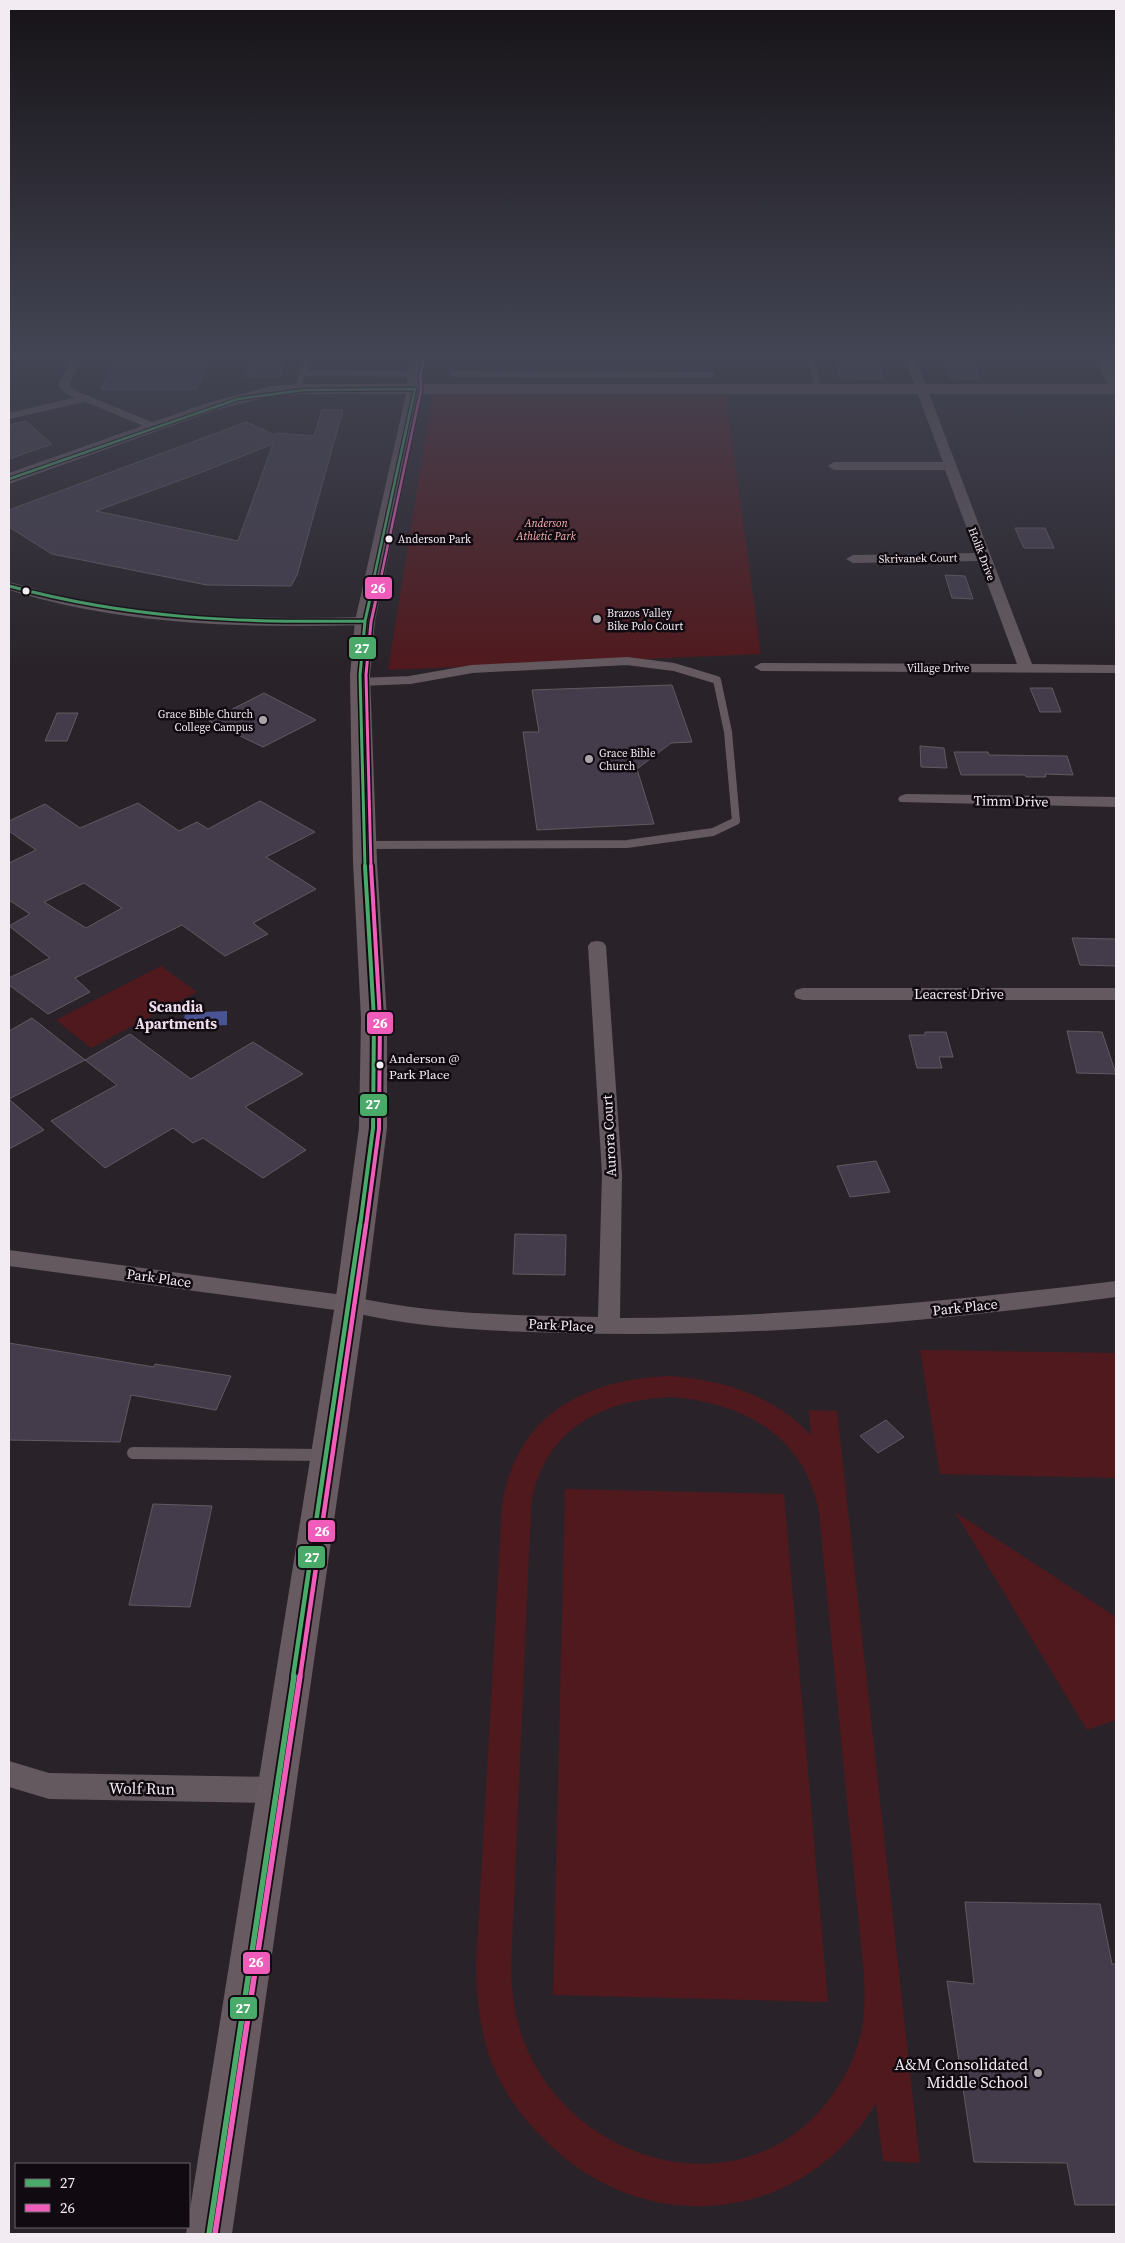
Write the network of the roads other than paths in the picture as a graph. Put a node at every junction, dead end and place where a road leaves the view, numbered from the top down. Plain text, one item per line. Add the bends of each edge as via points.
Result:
1 (66, 459) edge
2 (399, 459) edge
3 (947, 459) edge
4 (834, 466) dead end
5 (950, 466) junction
6 (9, 479) edge
7 (984, 558) junction
8 (853, 559) dead end
9 (9, 586) edge
10 (365, 621) junction
11 (761, 667) dead end
12 (1026, 668) junction
13 (1116, 669) edge
14 (360, 682) junction
15 (906, 799) dead end
16 (1116, 802) edge
17 (364, 846) junction
18 (597, 946) dead end
19 (803, 994) dead end
20 (1116, 994) edge
21 (9, 1258) edge
22 (1116, 1289) edge
23 (350, 1304) junction
24 (609, 1327) junction
25 (133, 1453) dead end
26 (327, 1455) junction
27 (9, 1774) edge
28 (276, 1790) junction
29 (209, 2234) edge

1 - 6 street
2 - 10 street
3 - 5 street, Holik Drive
4 - 5 street
5 - 7 street, Holik Drive
7 - 8 street, Skrivanek Court
7 - 12 street, Holik Drive
9 - 10 street via 122,612 199,619
10 - 14 street
11 - 12 street, Village Drive
12 - 13 street, Village Drive
14 - 17 street
14 - 17 lane via 410,680 472,669 626,660 674,667 717,680 723,699 733,772 736,821 714,832 628,844
15 - 16 street, Timm Drive
17 - 23 street via 374,1019 373,1128
18 - 24 street, Aurora Court via 612,1174
19 - 20 street, Leacrest Drive
21 - 23 street, Park Place
22 - 24 street, Park Place via 970,1308 873,1316 732,1325
23 - 24 street, Park Place via 400,1315 446,1320
23 - 26 street
25 - 26 lane
26 - 28 street
27 - 28 street, Wolf Run via 49,1786
28 - 29 street

